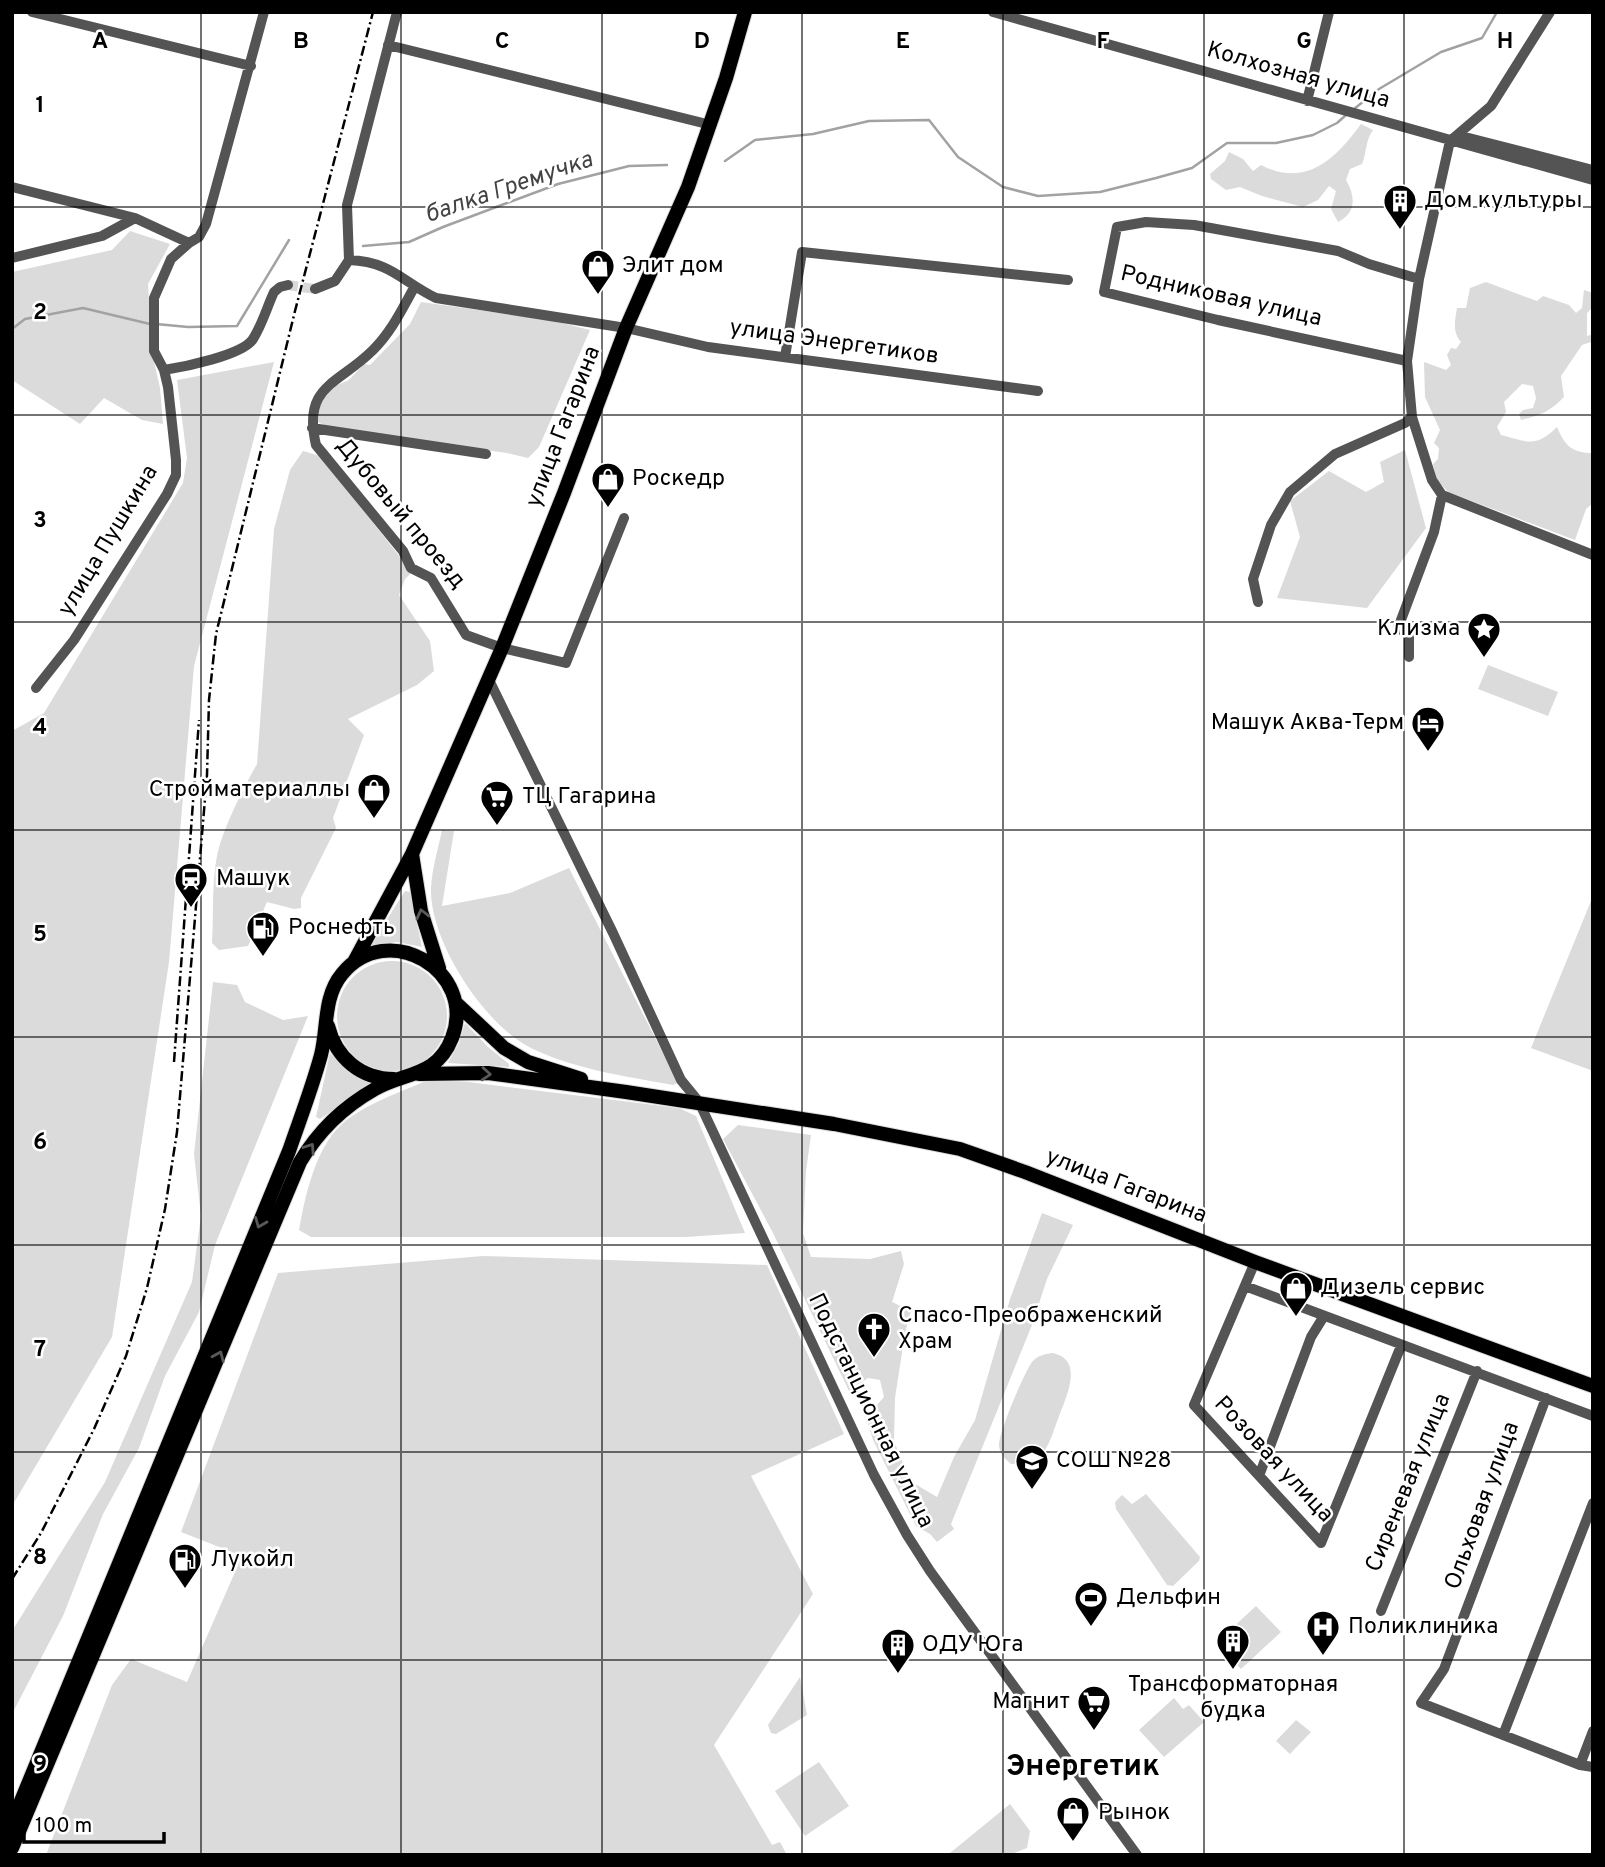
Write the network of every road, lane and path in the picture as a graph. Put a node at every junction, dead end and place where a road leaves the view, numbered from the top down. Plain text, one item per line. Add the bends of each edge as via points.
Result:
1 (32, 12) edge
2 (264, 12) edge
3 (397, 12) edge
4 (745, 12) edge
5 (993, 12) edge
6 (1329, 12) edge
7 (1550, 12) edge
8 (388, 45) junction
9 (250, 66) junction
10 (1307, 101) junction
11 (711, 125) junction
12 (1452, 139) junction
13 (1593, 170) edge
14 (1593, 180) edge
15 (12, 187) edge
16 (135, 218) junction
17 (189, 243) junction
18 (12, 258) edge
19 (349, 260) junction
20 (1419, 278) junction
21 (1068, 280) dead end
22 (288, 285) dead end
23 (415, 286) junction
24 (315, 289) tunnel mouth
25 (626, 328) junction
26 (785, 357) junction
27 (1407, 361) junction
28 (164, 370) junction
29 (1038, 391) dead end
30 (1412, 417) junction
31 (312, 428) junction
32 (486, 454) dead end
33 (1442, 495) junction
34 (624, 518) dead end
35 (1593, 555) edge
36 (1258, 601) dead end
37 (502, 648) junction
38 (1409, 657) dead end
39 (488, 678) junction
40 (36, 688) dead end
41 (412, 854) junction
42 (354, 962) junction
43 (441, 973) junction
44 (456, 1003) junction
45 (327, 1022) junction
46 (411, 1076) junction
47 (626, 1092) junction
48 (699, 1102) junction
49 (1255, 1262) junction
50 (1245, 1286) junction
51 (1324, 1316) junction
52 (1401, 1346) junction
53 (1477, 1371) junction
54 (1593, 1387) edge
55 (1546, 1398) junction
56 (1593, 1416) edge
57 (1259, 1476) junction
58 (1593, 1503) edge
59 (1381, 1611) dead end
60 (1593, 1731) edge
61 (1503, 1735) junction
62 (1580, 1765) junction
63 (1593, 1767) edge
64 (12, 1823) edge
65 (12, 1848) edge
66 (1137, 1855) edge

1 - 9 street
2 - 9 street, улица Пушкина
3 - 8 street
4 - 11 main road, улица Гагарина
5 - 10 street, Колхозная улица
6 - 10 street
7 - 12 street via 1491,106
8 - 11 street
8 - 19 street via 346,205
9 - 17 street, улица Пушкина via 206,224
10 - 12 street, Колхозная улица
11 - 25 main road, улица Гагарина
12 - 13 street, Колхозная улица via 1465,137
12 - 14 street, Колхозная улица
12 - 20 street
15 - 16 street
16 - 17 street
16 - 18 street via 102,236
17 - 28 street, улица Пушкина via 171,259 154,298 154,351
19 - 23 street, улица Энергетиков via 389,268
19 - 24 street via 335,281
20 - 27 street
20 - 27 street, Родниковая улица via 1338,251 1194,225 1146,222 1117,227 1104,292
21 - 26 street via 802,252
22 - 28 street via 274,292 246,346
23 - 25 street, улица Энергетиков via 436,298
23 - 31 street via 392,329 318,394
25 - 26 street, улица Энергетиков via 708,348
25 - 37 main road, улица Гагарина
26 - 29 street, улица Энергетиков
27 - 30 street
28 - 40 street, улица Пушкина via 176,475 74,640
30 - 33 street via 1432,480
30 - 36 street via 1335,454 1290,492 1271,525 1253,579
31 - 32 street, Дубовый проезд
31 - 37 street, Дубовый проезд via 316,445 403,551 411,568 431,578 466,635
33 - 35 street
33 - 38 street via 1434,532 1398,628 1409,634
34 - 37 street, Дубовый проезд via 566,663
37 - 39 main road, улица Гагарина
39 - 41 main road, улица Гагарина
39 - 48 street, Подстанционная улица via 681,1080
41 - 42 main road, улица Гагарина
43 -> 41 main road via 421,911
42 - 43 main road via 368,954 400,951 415,954
42 - 45 main road via 331,992
43 - 44 main road
44 - 46 main road via 453,1037 444,1053
44 - 47 main road via 504,1048 528,1062
45 - 46 main road via 338,1050 354,1067 375,1077
45 -> 64 main road via 311,1090 289,1152
46 -> 47 main road via 488,1073
65 -> 46 main road via 300,1163 320,1133 345,1109 379,1087
47 - 48 main road, улица Гагарина
48 - 49 main road, улица Гагарина via 960,1149
48 - 66 street, Подстанционная улица via 874,1475 907,1535
49 - 50 street
49 - 54 main road, улица Гагарина
50 - 51 street
50 - 57 street, Розовая улица via 1194,1405
51 - 52 street
51 - 57 street via 1311,1337
52 - 53 street
52 - 57 street, Розовая улица via 1321,1544
53 - 55 street
53 - 59 street, Сиреневая улица
55 - 56 street
55 - 61 street, Ольховая улица via 1444,1669 1422,1703
58 - 61 street
60 - 62 street
61 - 62 street
62 - 63 street

